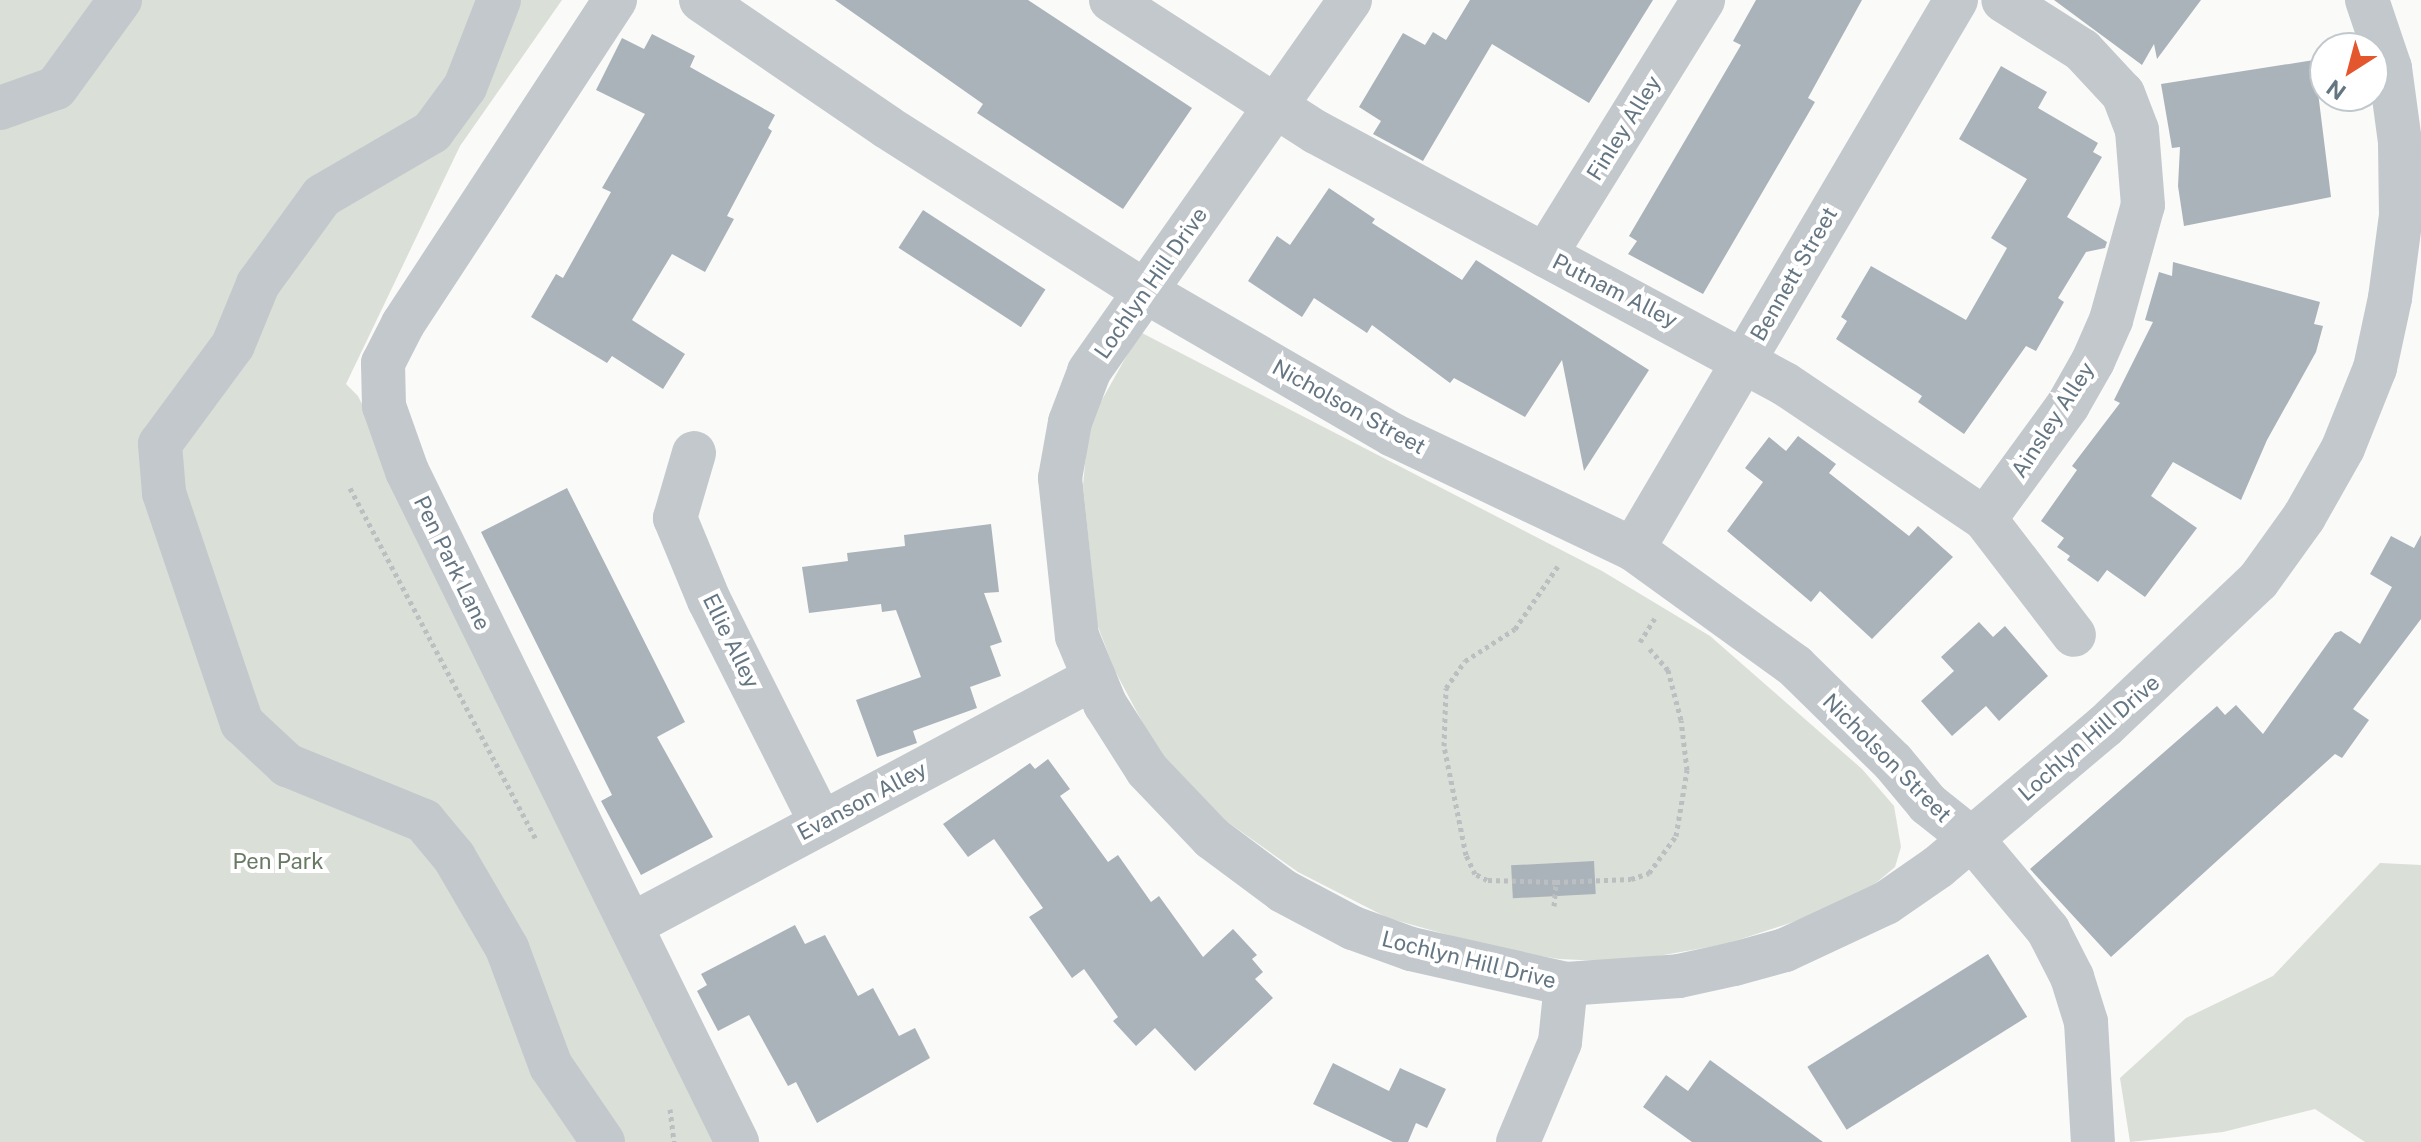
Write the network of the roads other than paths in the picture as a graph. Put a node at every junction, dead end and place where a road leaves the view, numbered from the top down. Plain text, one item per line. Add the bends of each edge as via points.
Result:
1 (120, 0) edge
2 (499, 0) edge
3 (615, 0) edge
4 (701, 0) edge
5 (1111, 0) edge
6 (1350, 0) edge
7 (1703, 0) edge
8 (1956, 0) edge
9 (2003, 0) edge
10 (2367, 0) edge
11 (0, 108) edge
12 (1275, 108) junction
13 (1545, 255) junction
14 (1143, 290) junction
15 (1744, 359) junction
16 (694, 453) dead end
17 (1985, 519) junction
18 (1633, 549) junction
19 (2074, 635) dead end
20 (1094, 678) junction
21 (821, 823) junction
22 (1972, 839) junction
23 (631, 925) junction
24 (1566, 984) junction
25 (603, 1142) edge
26 (737, 1142) edge
27 (1518, 1142) edge
28 (2093, 1142) edge

1 - 11 street via 56,88
2 - 25 street via 465,87 432,132 322,196 258,284 233,345 160,444 164,493 242,723 287,765 424,821 454,857 507,948 551,1066
3 - 23 street, Pen Park Lane via 403,324 383,363 384,406 407,471
4 - 14 street, Nicholson Street via 887,127
5 - 12 street, Putnam Alley
6 - 12 street, Lochlyn Hill Drive
7 - 13 street, Finley Alley
8 - 15 street, Bennett Street
9 - 17 street, Ainsley Alley via 2082,50 2123,94 2137,130 2143,205 2111,320 2093,361 2068,405
10 - 22 street, Lochlyn Hill Drive via 2390,68 2400,142 2401,216 2375,368 2343,448 2304,517 2258,581 2116,716
12 - 13 street, Putnam Alley
12 - 14 street, Lochlyn Hill Drive
13 - 15 street, Putnam Alley
14 - 18 street, Nicholson Street via 1393,435
14 - 20 street, Lochlyn Hill Drive via 1089,372 1070,422 1060,478 1077,636
15 - 17 street, Putnam Alley
15 - 18 street, Bennett Street
16 - 21 street, Ellie Alley via 675,518 709,600
17 - 19 street, Putnam Alley
18 - 22 street, Nicholson Street via 1795,666 1928,804
20 - 21 street, Evanson Alley
20 - 24 street, Lochlyn Hill Drive via 1147,770 1212,838 1283,891 1353,928 1411,949
21 - 23 street, Evanson Alley
22 - 24 street, Lochlyn Hill Drive via 1886,903 1785,950 1679,976
22 - 28 street, Nicholson Street via 2048,930 2072,977 2086,1022
23 - 26 street, Pen Park Lane
24 - 27 street via 1560,1042

